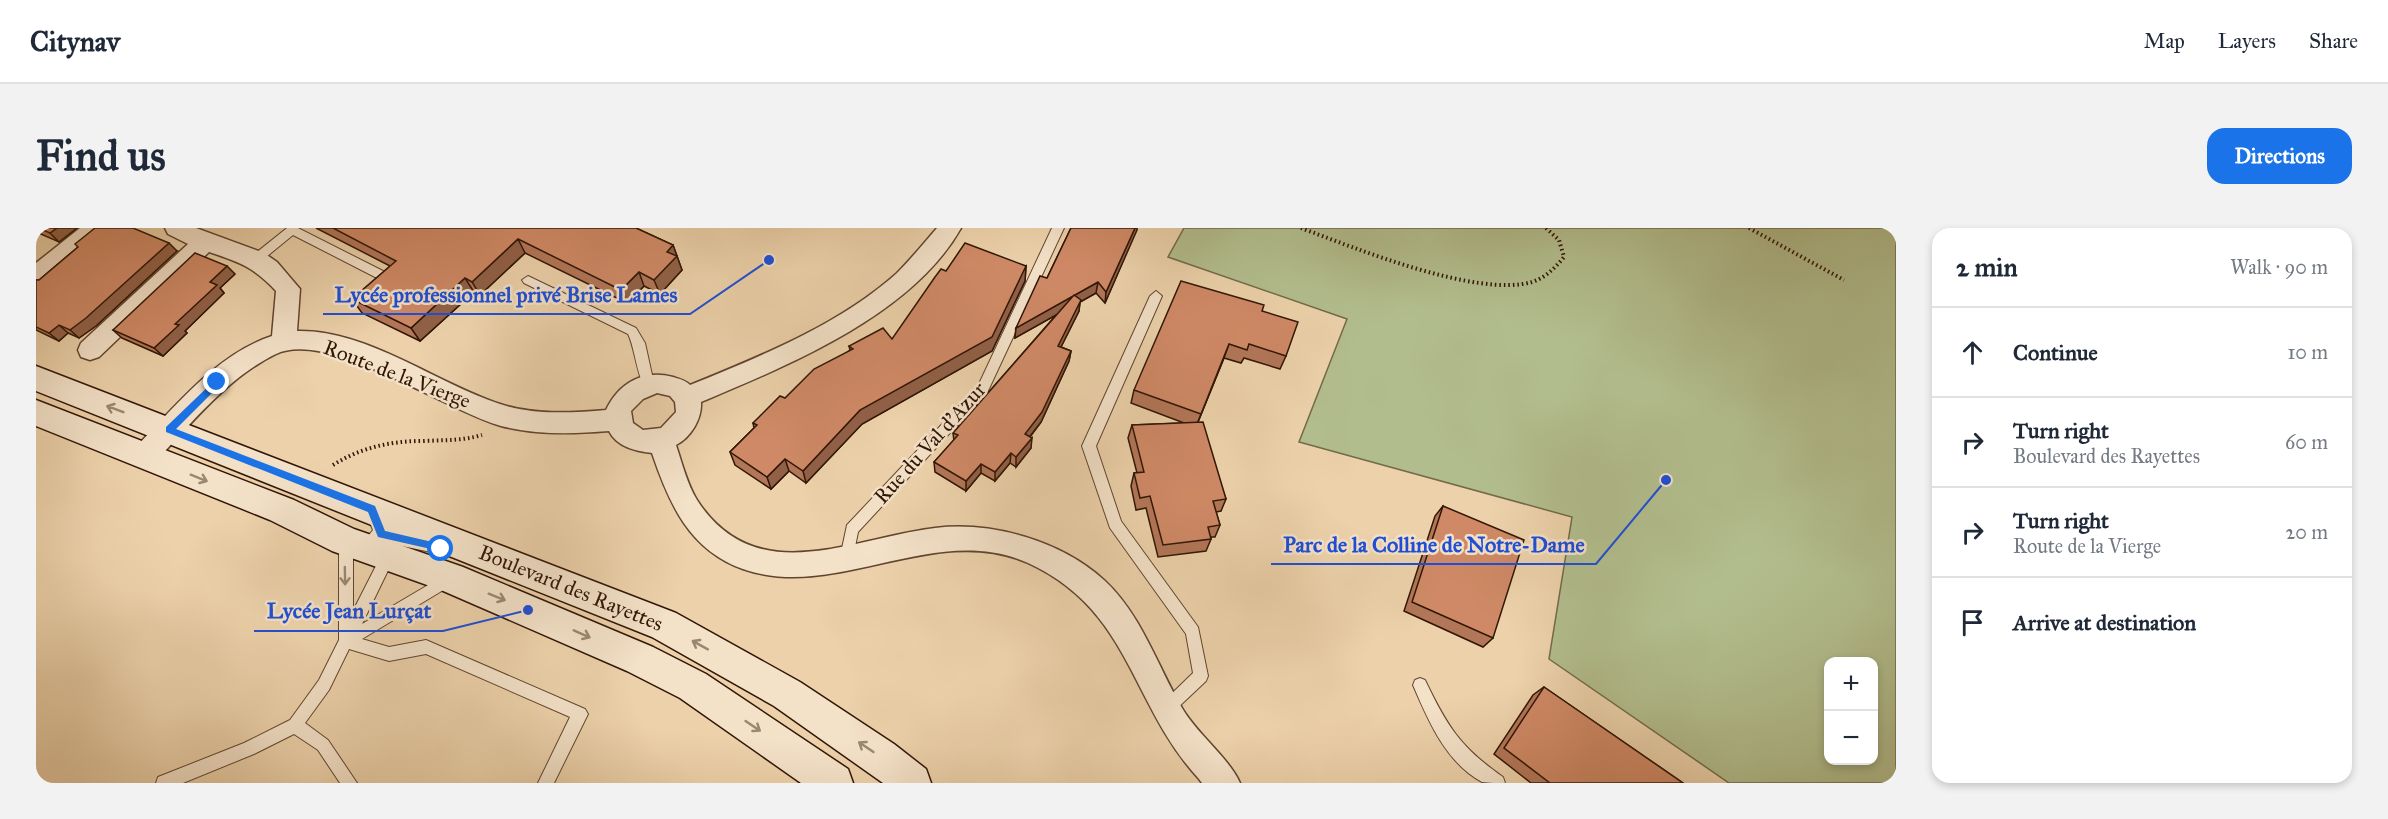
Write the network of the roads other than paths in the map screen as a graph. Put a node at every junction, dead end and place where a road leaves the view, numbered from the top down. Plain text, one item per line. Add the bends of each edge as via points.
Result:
1 (95, 228) edge
2 (176, 228) edge
3 (950, 228) edge
4 (1058, 228) edge
5 (205, 242) junction
6 (256, 259) junction
7 (380, 274) edge
8 (36, 276) edge
9 (528, 280) dead end
10 (1156, 296) dead end
11 (284, 341) junction
12 (90, 350) dead end
13 (36, 378) edge
14 (648, 384) junction
15 (687, 397) junction
16 (36, 413) edge
17 (618, 420) junction
18 (169, 430) junction
19 (661, 440) junction
20 (145, 455) junction
21 (381, 532) junction
22 (344, 540) junction
23 (847, 558) junction
24 (451, 578) junction
25 (346, 641) junction
26 (1420, 685) dead end
27 (1166, 709) junction
28 (295, 725) junction
29 (165, 783) edge
30 (349, 783) edge
31 (546, 783) edge
32 (834, 783) edge
33 (912, 783) edge
34 (1224, 783) edge
35 (1497, 783) edge

1 - 8 street
2 - 5 street
3 - 15 street via 899,284 835,329 783,357
4 - 23 lane, Rue du Val d'Azur via 983,389 852,529
5 - 6 street
5 - 12 street
6 - 7 lane via 292,230
6 - 11 street via 288,290
9 - 14 lane via 632,331 639,343
10 - 27 lane via 1089,446 1115,524 1192,632 1202,676
11 - 17 street, Route de la Vierge via 337,345 500,415 561,424
11 - 18 street, Route de la Vierge via 253,356 217,382
18 -> 13 main road, Boulevard des Rayettes
14 - 15 street via 675,386
14 - 17 street via 622,402
15 - 19 street via 690,404 686,422
16 - 20 main road, Boulevard des Rayettes
17 - 19 street via 628,436 637,441
18 - 20 street, Route de la Vierge
18 - 21 main road, Boulevard des Rayettes via 314,486
19 - 23 street via 685,505 727,551 762,565 809,566
20 -> 22 main road, Boulevard des Rayettes via 282,510
21 - 22 main road, Boulevard des Rayettes
21 - 24 main road, Boulevard des Rayettes
21 - 25 lane
33 -> 21 main road, Boulevard des Rayettes via 881,757 788,694 664,625 469,547
22 -> 25 lane
23 - 27 street via 934,540 977,539 1048,560 1096,591 1128,634
24 - 25 lane
24 -> 32 main road, Boulevard des Rayettes via 640,659 693,686
25 - 28 lane via 324,685
25 - 31 lane via 389,654 426,647 580,714
26 - 35 lane via 1446,740 1464,760
27 - 34 street via 1202,762
28 - 29 lane via 249,749
28 - 30 lane via 323,745

